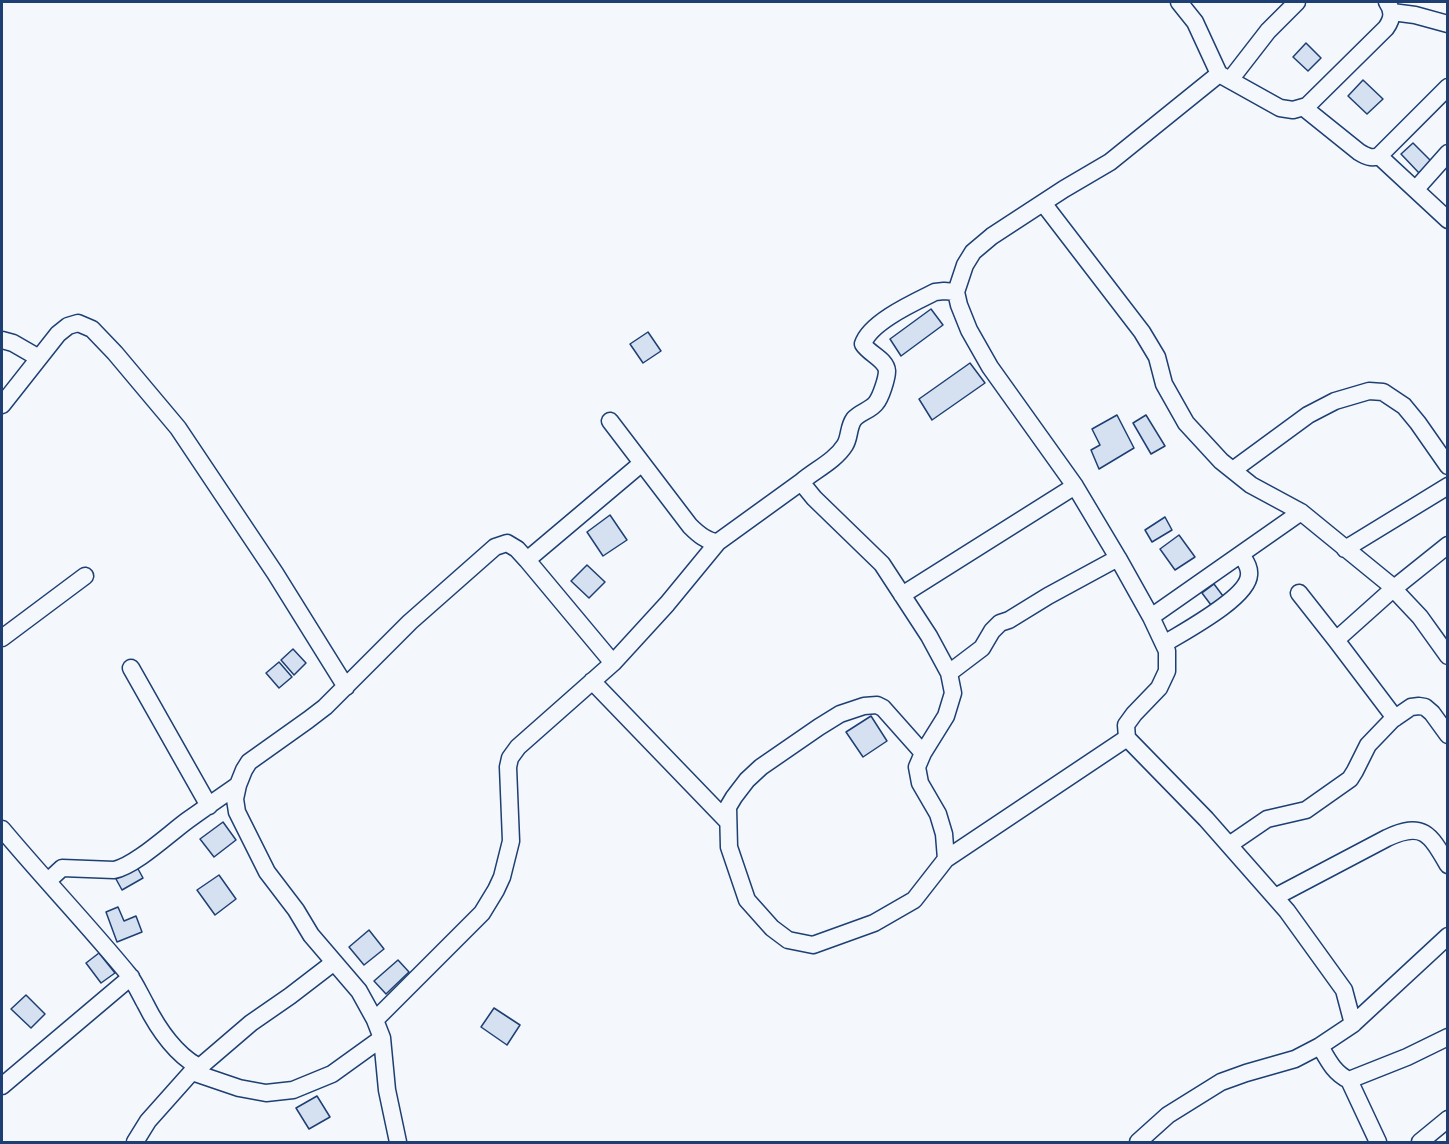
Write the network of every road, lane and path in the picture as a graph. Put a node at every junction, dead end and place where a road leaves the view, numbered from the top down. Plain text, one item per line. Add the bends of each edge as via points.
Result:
1 (1179, 2) edge
2 (1297, 2) edge
3 (1390, 7) edge
4 (1448, 24) edge
5 (1224, 77) junction
6 (1448, 87) edge
7 (1303, 107) junction
8 (1448, 153) edge
9 (1378, 156) junction
10 (1416, 189) junction
11 (1043, 203) junction
12 (1448, 220) edge
13 (956, 292) junction
14 (2, 340) edge
15 (39, 358) junction
16 (2, 405) edge
17 (610, 421) dead end
18 (642, 463) junction
19 (1448, 466) edge
20 (1233, 470) junction
21 (801, 482) junction
22 (1074, 486) junction
23 (1448, 486) edge
24 (1300, 512) junction
25 (718, 542) junction
26 (1448, 545) edge
27 (1345, 549) junction
28 (1241, 554) junction
29 (1118, 558) junction
30 (527, 560) junction
31 (85, 576) dead end
32 (1393, 589) junction
33 (1299, 593) dead end
34 (902, 595) junction
35 (1151, 617) junction
36 (2, 638) edge
37 (1336, 640) junction
38 (1164, 644) junction
39 (1447, 655) edge
40 (613, 663) junction
41 (131, 669) dead end
42 (949, 674) junction
43 (592, 681) junction
44 (346, 687) junction
45 (1395, 718) junction
46 (1448, 735) edge
47 (1127, 738) junction
48 (923, 753) junction
49 (238, 784) junction
50 (209, 806) junction
51 (728, 822) junction
52 (2, 829) edge
53 (1229, 845) junction
54 (946, 859) junction
55 (1448, 866) edge
56 (48, 881) junction
57 (1275, 897) junction
58 (1448, 936) edge
59 (333, 963) junction
60 (131, 977) junction
61 (375, 1020) junction
62 (1353, 1024) junction
63 (1448, 1037) edge
64 (382, 1038) junction
65 (1320, 1046) junction
66 (194, 1069) junction
67 (1349, 1080) junction
68 (2, 1086) edge
69 (1448, 1119) edge
70 (135, 1143) edge
71 (398, 1143) edge
72 (1138, 1143) edge
73 (1378, 1143) edge
74 (1420, 1143) edge

1 - 5 street via 1195,22
2 - 5 street
3 - 4 street
3 - 7 street via 1391,19 1386,28
5 - 7 street via 1280,108
5 - 11 street via 1110,162
6 - 9 street
7 - 9 street via 1359,152 1368,157
8 - 10 street
9 - 10 street
10 - 12 street
11 - 13 street via 973,252
11 - 20 street via 1142,332 1186,423
13 - 21 street via 935,292 886,319 865,336 863,344 880,359 887,372 879,398 850,425 846,444 840,451
13 - 22 street via 969,330 990,367
14 - 15 street
15 - 16 street
15 - 44 street via 58,334 78,323 92,329 115,353 178,428
17 - 18 street
18 - 25 street via 690,526 702,537
18 - 30 street
19 - 20 street via 1404,406 1383,392 1369,391 1335,401 1308,415
20 - 24 street via 1251,485
21 - 25 street
21 - 34 street via 882,564
22 - 29 street
22 - 34 street
23 - 27 street
24 - 27 street
24 - 28 street
25 - 40 street
26 - 32 street
27 - 32 street
28 - 35 street
28 - 38 street via 1249,567 1246,586 1231,602
29 - 35 street
29 - 42 street via 1000,623 982,648
30 - 40 street
30 - 44 street via 507,543 495,547 410,622
31 - 36 street
32 - 37 street
32 - 39 street via 1420,617
33 - 37 street
34 - 42 street
35 - 38 street
37 - 45 street
38 - 47 street via 1167,671 1159,688 1126,725
40 - 43 street
41 - 50 street
42 - 48 street via 953,693 946,716
43 - 51 street
43 - 61 street via 510,758 511,841 502,877 482,913
44 - 49 street via 309,720 249,762
45 - 46 street via 1411,707 1425,707
45 - 53 street via 1368,745 1350,779 1306,810 1267,819
47 - 53 street
47 - 54 street
48 - 51 street via 894,718 877,705 840,714 747,780 728,807
48 - 54 street via 917,767 920,783 938,814
49 - 50 street
49 - 59 street via 237,812 267,872
50 - 56 street via 122,868 62,868
51 - 54 street via 729,847 747,900 788,940 813,945 874,923 914,900
52 - 56 street
53 - 57 street
55 - 57 street via 1425,833 1414,829 1399,832
56 - 60 street
57 - 62 street via 1344,990
58 - 62 street
59 - 61 street via 358,991
59 - 66 street
60 - 66 street via 149,1011
60 - 68 street
61 - 64 street
62 - 65 street
63 - 67 street
64 - 66 street via 332,1074 293,1090 266,1093 239,1088
64 - 71 street
65 - 67 street via 1332,1067
65 - 72 street via 1295,1059 1221,1082 1168,1116
66 - 70 street via 148,1121
67 - 73 street
69 - 74 street

